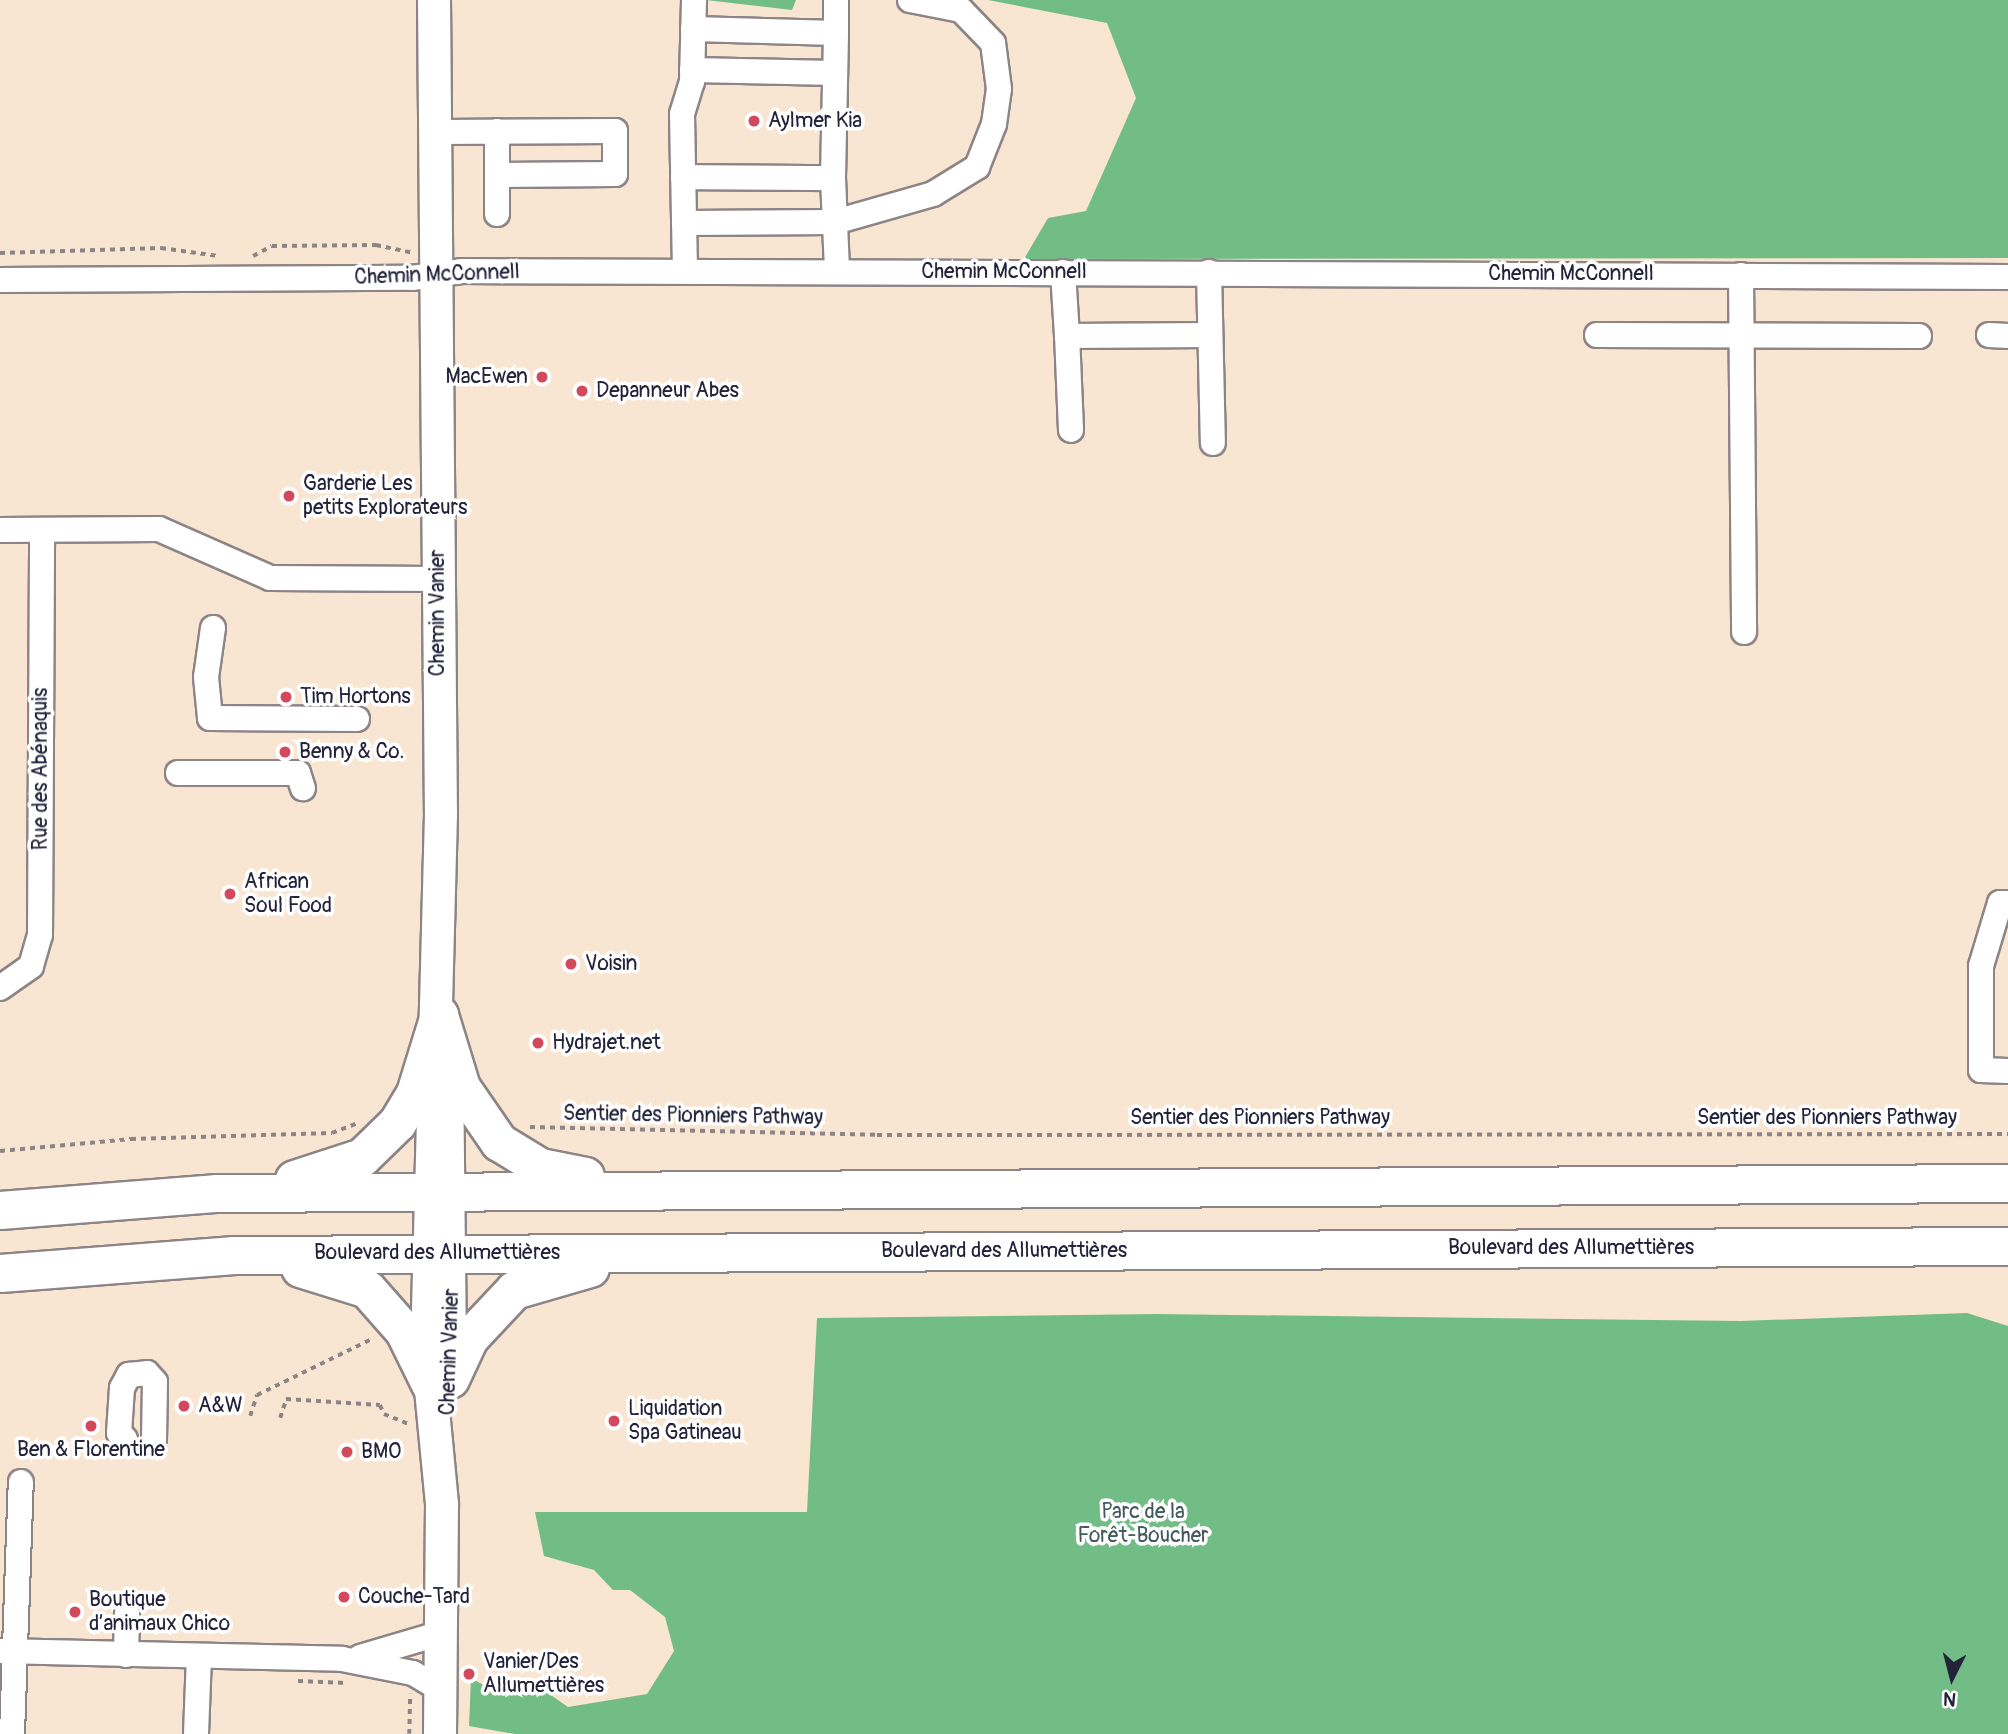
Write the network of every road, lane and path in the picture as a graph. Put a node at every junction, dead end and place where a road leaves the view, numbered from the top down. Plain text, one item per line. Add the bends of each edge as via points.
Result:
1 (434, 0) edge
2 (694, 0) edge
3 (836, 0) edge
4 (910, 0) edge
5 (693, 29) junction
6 (836, 33) junction
7 (692, 71) junction
8 (835, 73) junction
9 (497, 131) junction
10 (436, 132) junction
11 (497, 175) junction
12 (683, 177) junction
13 (833, 178) junction
14 (497, 214) dead end
15 (835, 222) junction
16 (684, 223) junction
17 (0, 253) edge
18 (415, 253) dead end
19 (225, 257) dead end
20 (247, 257) dead end
21 (685, 271) junction
22 (837, 271) junction
23 (1063, 272) junction
24 (1209, 272) junction
25 (438, 275) junction
26 (1741, 275) junction
27 (2008, 277) edge
28 (0, 280) edge
29 (1210, 335) junction
30 (1597, 335) dead end
31 (1067, 336) junction
32 (1741, 336) junction
33 (1919, 336) dead end
34 (1071, 430) dead end
35 (1213, 443) dead end
36 (0, 530) edge
37 (42, 530) junction
38 (438, 579) junction
39 (213, 628) dead end
40 (1744, 632) dead end
41 (357, 719) dead end
42 (178, 773) dead end
43 (303, 788) dead end
44 (2008, 904) edge
45 (0, 988) edge
46 (439, 1015) junction
47 (2008, 1071) edge
48 (368, 1127) dead end
49 (520, 1127) dead end
50 (2008, 1134) edge
51 (0, 1151) edge
52 (2008, 1183) edge
53 (440, 1191) junction
54 (217, 1193) junction
55 (751, 1193) junction
56 (0, 1210) edge
57 (2008, 1246) edge
58 (744, 1251) junction
59 (440, 1252) junction
60 (234, 1255) junction
61 (0, 1273) edge
62 (388, 1332) dead end
63 (440, 1382) junction
64 (250, 1416) dead end
65 (280, 1418) dead end
66 (414, 1426) dead end
67 (125, 1439) dead end
68 (154, 1441) dead end
69 (21, 1482) dead end
70 (127, 1613) dead end
71 (441, 1633) junction
72 (7, 1651) edge
73 (126, 1655) junction
74 (199, 1656) junction
75 (342, 1659) junction
76 (290, 1681) dead end
77 (356, 1684) dead end
78 (402, 1689) dead end
79 (425, 1691) junction
80 (12, 1734) edge
81 (196, 1734) edge
82 (440, 1734) edge

1 - 10 main road, Chemin Vanier
2 - 5 street
3 - 6 street
4 - 15 street via 961,10 993,43 999,89 994,124 977,167 933,194
5 - 6 street
5 - 7 street
6 - 8 street
7 - 8 street
7 - 12 street via 682,114
8 - 13 street
9 - 10 street
9 - 11 street
9 - 11 street via 615,131 615,174
10 - 25 main road, Chemin Vanier
11 - 14 street
12 - 13 street
12 - 16 street
13 - 15 street
15 - 16 street
15 - 22 street
16 - 21 street
17 - 19 path via 161,248
18 - 20 path via 376,245 272,246
21 - 22 street, Chemin McConnell
21 - 25 street, Chemin McConnell
22 - 23 street, Chemin McConnell
23 - 24 street, Chemin McConnell
23 - 31 street
24 - 26 street, Chemin McConnell
24 - 29 street
25 - 28 street, Chemin McConnell
25 - 38 main road, Chemin Vanier
26 - 27 street, Chemin McConnell
26 - 32 street
29 - 31 street
29 - 35 street
30 - 32 street
31 - 34 street
32 - 33 street
32 - 40 street
36 - 37 street
37 - 38 street via 170,531 270,578
37 - 45 street, Rue des Abénaquis via 40,934 31,966
38 - 46 main road, Chemin Vanier
39 - 41 street via 206,677 210,718
42 - 43 street via 298,773
44 - 47 street via 2000,904 1981,966 1981,1070
46 - 53 main road, Chemin Vanier
46 - 54 highway via 415,1093 397,1123 362,1157 329,1172
46 - 55 highway via 474,1110 524,1160 560,1172
48 - 51 path
49 - 50 path, Sentier des Pionniers Pathway via 877,1135
52 - 55 highway
53 - 54 highway
53 - 55 highway
53 - 59 main road, Chemin Vanier
54 - 56 highway
57 - 58 highway, Boulevard des Allumettières
58 - 59 highway, Boulevard des Allumettières
58 - 63 highway via 534,1280 483,1319
59 - 60 highway, Boulevard des Allumettières
59 - 63 main road, Chemin Vanier
60 - 61 highway, Boulevard des Allumettières
60 - 63 highway via 339,1275 367,1289
62 - 64 path via 257,1395
63 - 71 main road, Chemin Vanier
65 - 66 path via 286,1399 380,1405 384,1414
67 - 68 street via 119,1433 122,1388 129,1375 146,1373 155,1382
69 - 72 street
70 - 73 street
71 - 75 street via 388,1653
71 - 79 main road, Chemin Vanier
72 - 73 street
72 - 80 street
73 - 74 street
74 - 75 street
74 - 81 street
75 - 79 street via 413,1673
76 - 77 path
78 - 79 path
79 - 82 main road, Chemin Vanier

